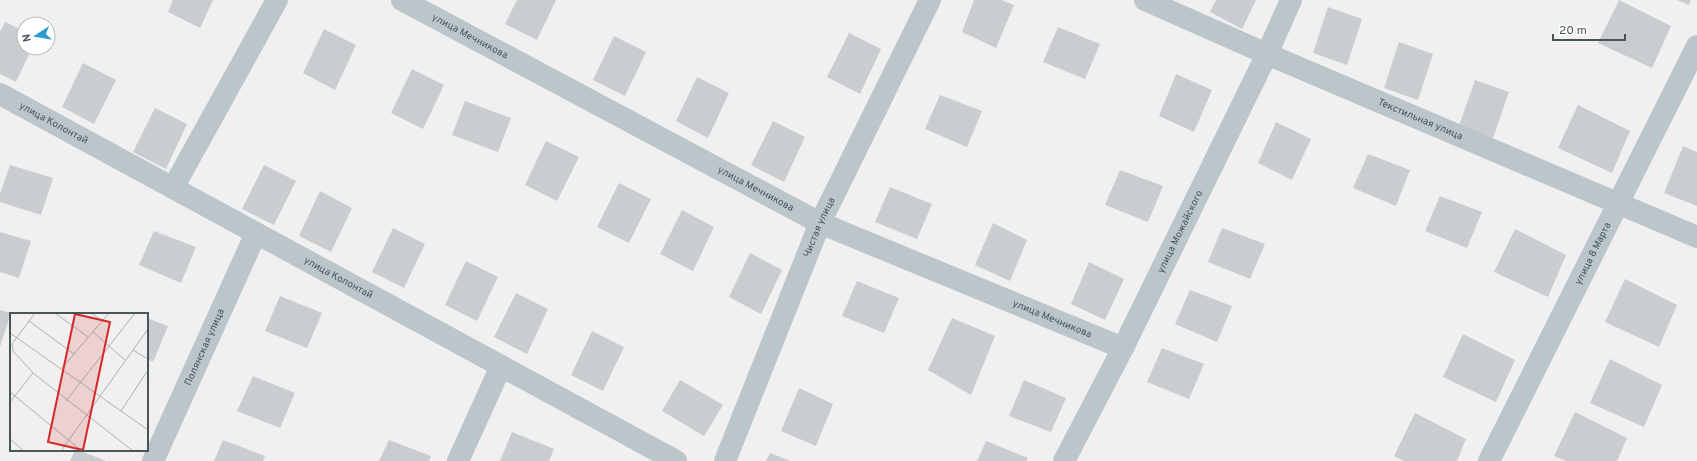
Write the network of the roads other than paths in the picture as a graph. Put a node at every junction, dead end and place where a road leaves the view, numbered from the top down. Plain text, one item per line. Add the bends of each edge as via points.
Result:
1 (277, 0) edge
2 (402, 0) edge
3 (930, 0) edge
4 (1145, 0) edge
5 (1291, 0) edge
6 (1697, 46) edge
7 (1266, 54) junction
8 (1, 98) edge
9 (173, 188) junction
10 (1619, 203) junction
11 (820, 223) junction
12 (256, 233) junction
13 (1697, 237) edge
14 (1123, 348) junction
15 (501, 366) junction
16 (153, 461) edge
17 (458, 461) edge
18 (676, 461) edge
19 (725, 461) edge
20 (1064, 461) edge
21 (1489, 461) edge

1 - 9 street
2 - 11 street, улица Мечникова
3 - 11 street, Чистая улица
4 - 7 street, Текстильная улица
5 - 7 street, улица Можайского
6 - 10 street, улица 8 Марта
7 - 10 street, Текстильная улица
7 - 14 street, улица Можайского
8 - 9 street, улица Колонтай
9 - 12 street, улица Колонтай
10 - 13 street, Текстильная улица
10 - 21 street, улица 8 Марта
11 - 14 street, улица Мечникова
11 - 19 street, Чистая улица
12 - 15 street, улица Колонтай
12 - 16 street, Полянская улица
14 - 20 street, улица Можайского
15 - 17 street
15 - 18 street, улица Колонтай

